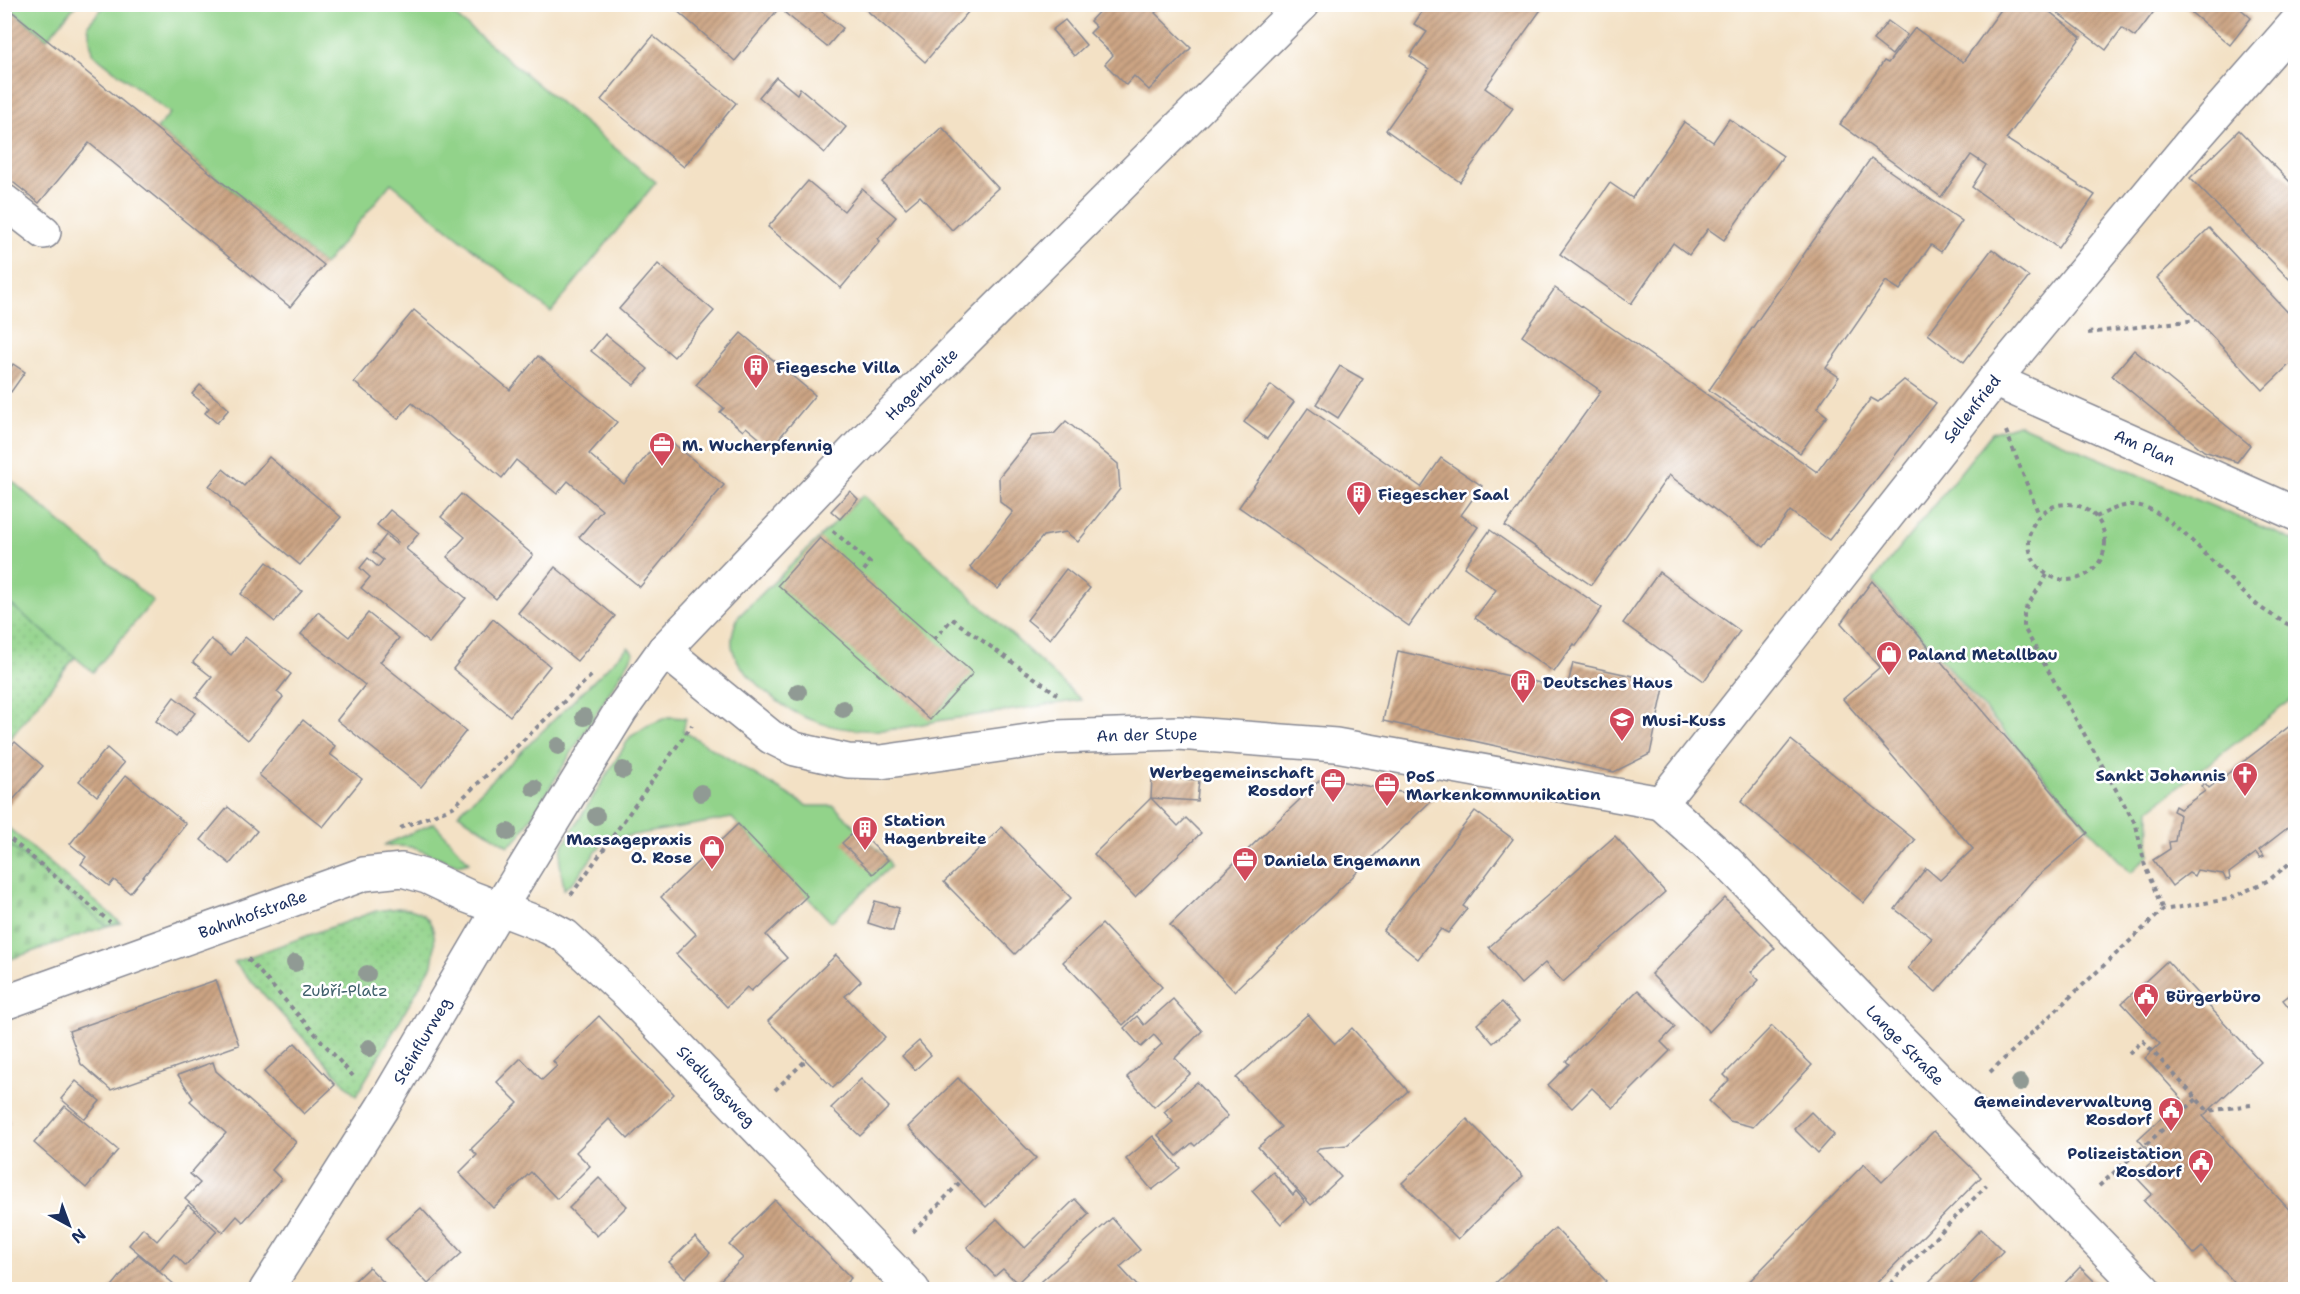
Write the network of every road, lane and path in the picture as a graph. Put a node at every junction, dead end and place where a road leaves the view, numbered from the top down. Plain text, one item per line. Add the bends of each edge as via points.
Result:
1 (1303, 4) edge
2 (2295, 23) edge
3 (4, 201) edge
4 (44, 232) dead end
5 (2196, 320) dead end
6 (2028, 340) junction
7 (1994, 380) junction
8 (2003, 424) dead end
9 (802, 506) junction
10 (2295, 514) edge
11 (2039, 515) junction
12 (2096, 517) junction
13 (861, 574) dead end
14 (2047, 575) junction
15 (2295, 629) edge
16 (934, 639) dead end
17 (664, 650) junction
18 (595, 672) dead end
19 (715, 693) junction
20 (1113, 735) junction
21 (572, 790) joint
22 (1661, 803) junction
23 (4, 834) edge
24 (2295, 858) edge
25 (364, 874) junction
26 (499, 909) junction
27 (2163, 910) junction
28 (220, 927) junction
29 (548, 927) junction
30 (133, 957) junction
31 (4, 1003) edge
32 (2129, 1053) dead end
33 (2197, 1098) junction
34 (1960, 1100) junction
35 (2251, 1106) dead end
36 (382, 1108) junction
37 (2015, 1156) junction
38 (961, 1181) dead end
39 (2070, 1213) junction
40 (885, 1261) junction
41 (266, 1290) edge
42 (913, 1290) edge
43 (1884, 1290) edge
44 (2144, 1290) edge

1 - 9 street, Hagenbreite
2 - 6 street, Sellenfried via 2193,139
3 - 4 street
5 - 6 path
6 - 7 street, Sellenfried
7 - 10 street, Am Plan
7 - 22 street, Sellenfried
8 - 11 path
9 - 13 path via 870,563
9 - 17 street, Hagenbreite
11 - 12 path via 2054,506 2071,503
11 - 14 path via 2030,530 2028,547 2034,564
12 - 14 path via 2106,537 2104,554 2095,569 2080,578 2063,581
12 - 15 path via 2130,505 2145,507 2163,517 2257,605
14 - 27 path via 2024,611 2024,628 2136,825 2145,866
16 - 20 path via 952,620
17 - 19 street, An der Stupe
17 - 21 street, Hagenbreite
18 - 25 path via 453,807 371,839
19 - 20 street, An der Stupe via 771,737 815,755 848,761 881,762 1056,737
19 - 29 path
20 - 22 street, An der Stupe via 1178,733 1336,745
21 - 26 street, Steinflurweg
22 - 34 street, Lange Straße via 1728,863
23 - 30 path via 119,929
24 - 27 path via 2269,880 2229,899
25 - 26 street, Bahnhofstraße via 402,870
25 - 28 street, Bahnhofstraße
26 - 29 street, Siedlungsweg
26 - 36 street, Steinflurweg
27 - 34 path
28 - 30 street, Bahnhofstraße
28 - 36 path
29 - 40 street, Siedlungsweg via 565,936 629,996
30 - 31 street, Bahnhofstraße
32 - 33 path via 2143,1041
33 - 35 path via 2208,1110
33 - 39 path
34 - 37 street, Lange Straße
36 - 41 street, Steinflurweg
37 - 39 street, Lange Straße
37 - 43 path
38 - 40 path
39 - 44 street, Lange Straße
40 - 42 street, Siedlungsweg

